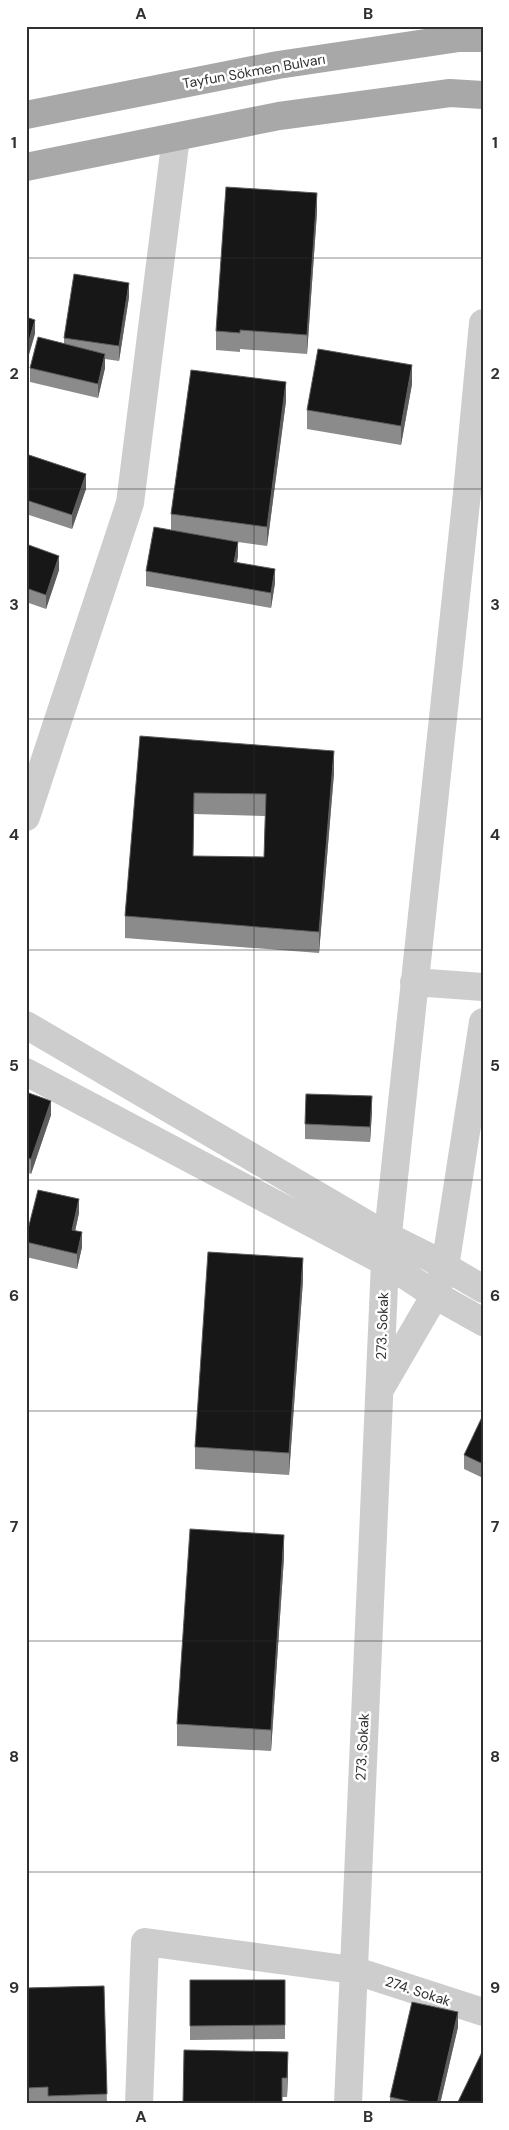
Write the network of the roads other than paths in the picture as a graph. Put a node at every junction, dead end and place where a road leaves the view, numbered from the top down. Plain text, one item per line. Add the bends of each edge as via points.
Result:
1 (483, 38) edge
2 (483, 95) edge
3 (26, 116) edge
4 (176, 137) junction
5 (26, 167) edge
6 (483, 323) edge
7 (475, 494) edge
8 (33, 774) edge
9 (26, 817) edge
10 (414, 982) junction
11 (483, 987) edge
12 (483, 1022) edge
13 (26, 1026) edge
14 (26, 1072) edge
15 (386, 1249) junction
16 (445, 1267) junction
17 (483, 1289) edge
18 (435, 1295) junction
19 (483, 1322) edge
20 (379, 1391) junction
21 (353, 1970) junction
22 (483, 2012) edge
23 (138, 2104) edge
24 (348, 2104) edge

1 - 3 main road, Tayfun Sökmen Bulvarı via 459,38 278,65
2 - 4 main road via 450,93 298,114
4 - 5 main road
4 - 8 street via 130,503
6 - 7 street, 273. Sokak
7 - 10 street, 273. Sokak
8 - 9 street
10 - 11 street
10 - 15 street, 273. Sokak
12 - 16 street, 273. Sokak
13 - 15 street
14 - 15 street
15 - 16 street
15 - 18 street
15 - 20 street, 273. Sokak
16 - 17 street
16 - 18 street, 273. Sokak
18 - 19 street
18 - 20 street, 273. Sokak
20 - 21 street, 273. Sokak
21 - 22 street, 274. Sokak
21 - 23 street, 274. Sokak via 145,1942
21 - 24 street, 273. Sokak

